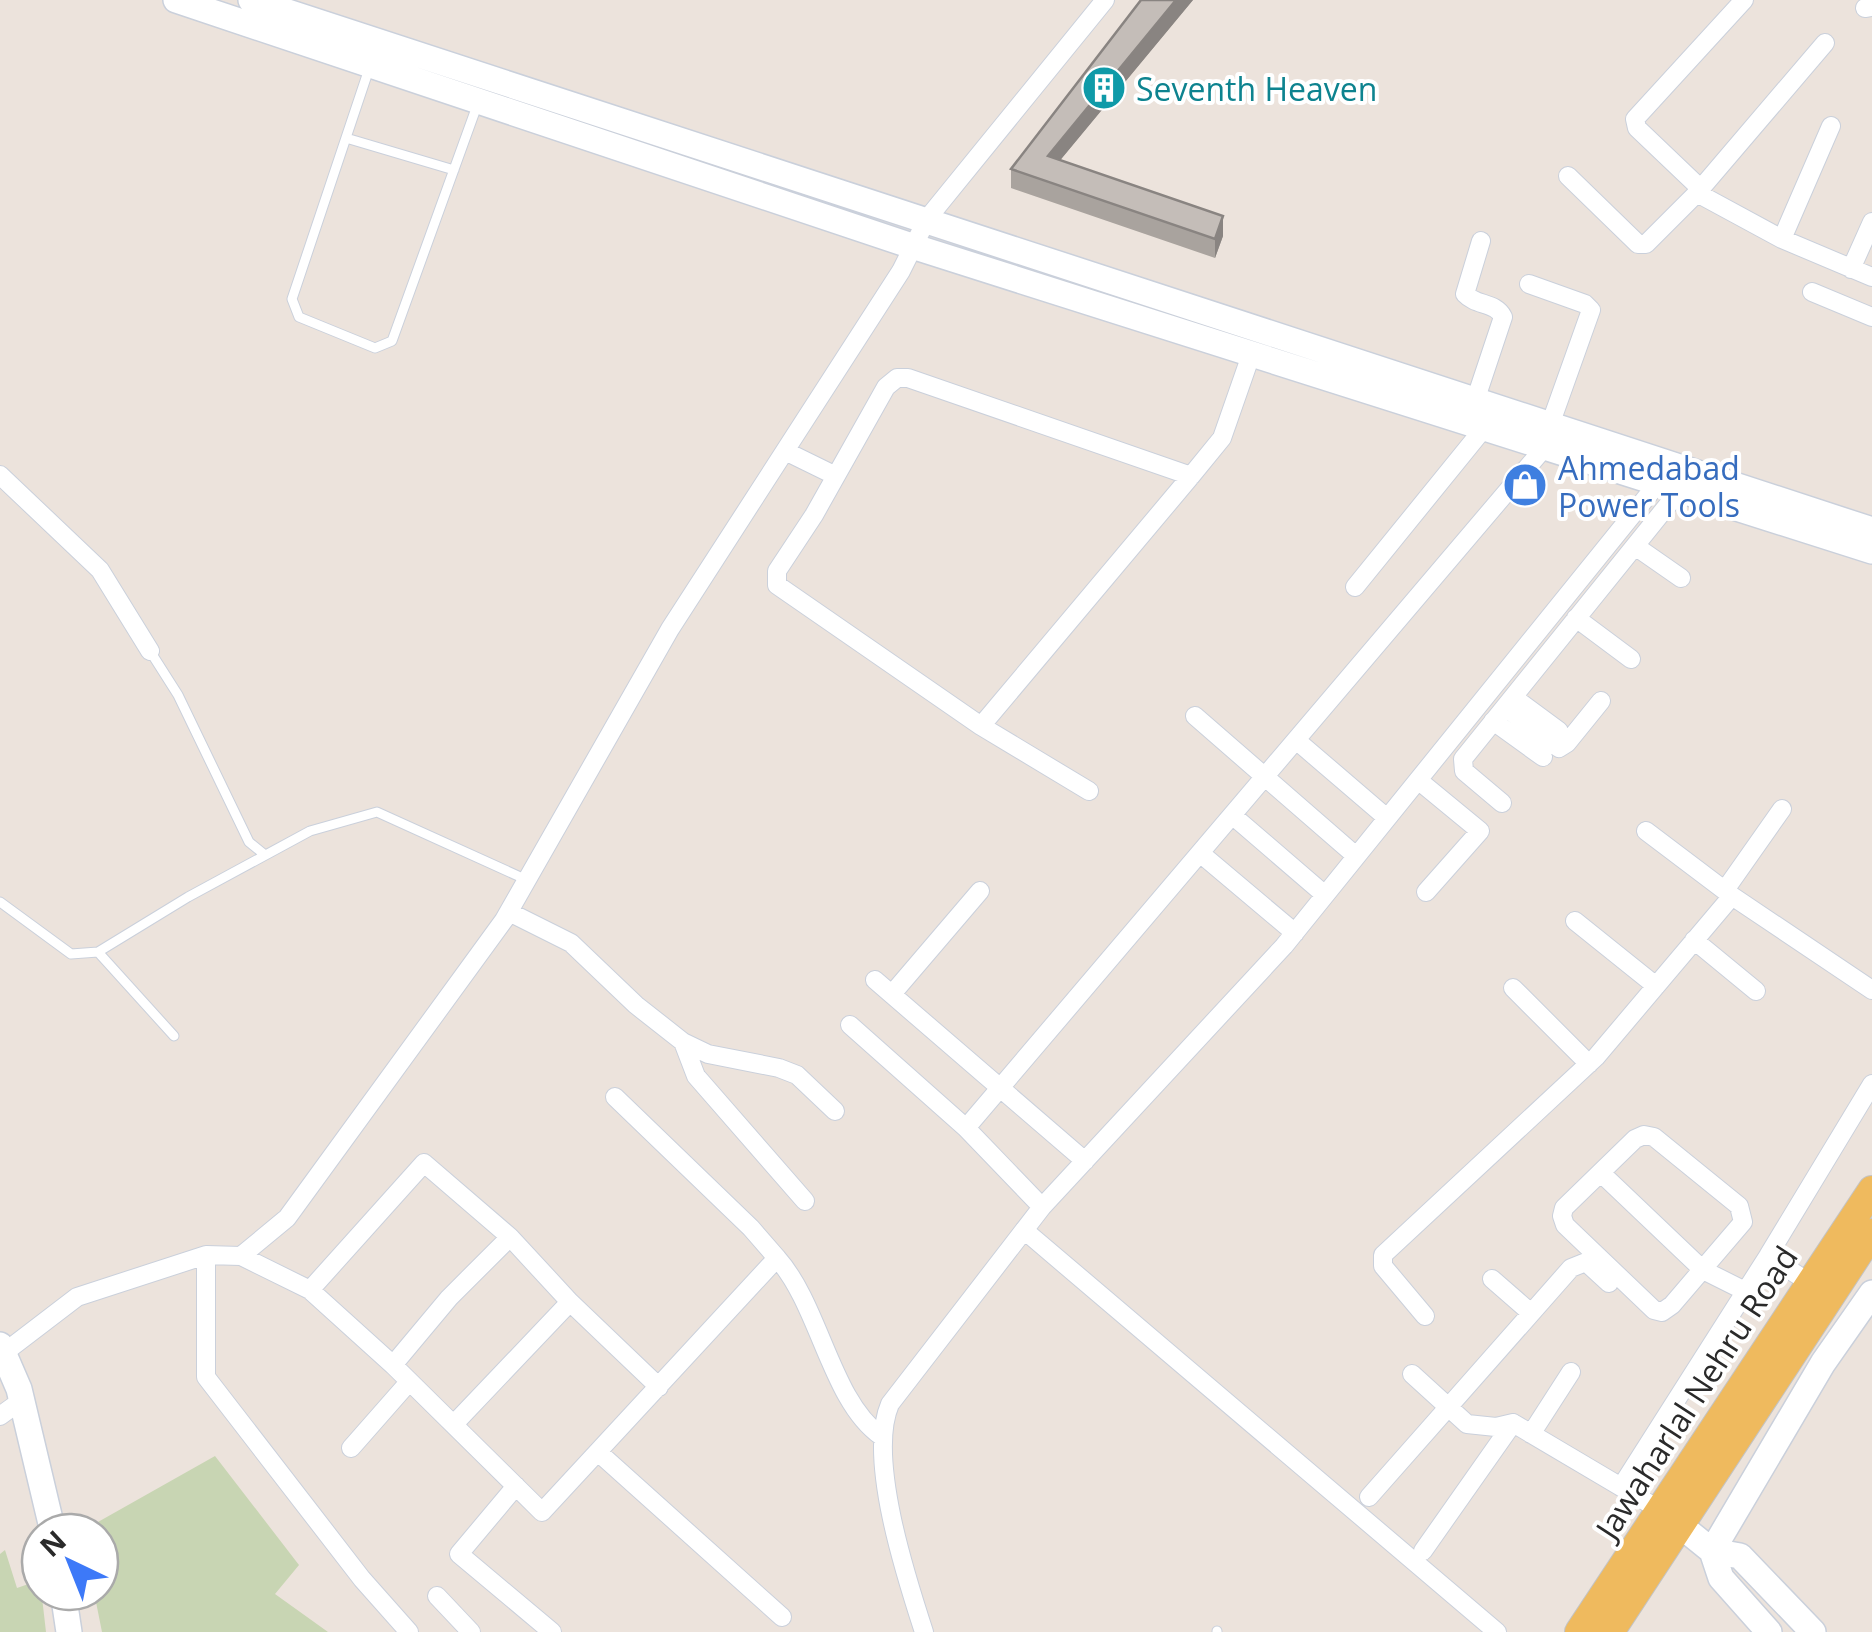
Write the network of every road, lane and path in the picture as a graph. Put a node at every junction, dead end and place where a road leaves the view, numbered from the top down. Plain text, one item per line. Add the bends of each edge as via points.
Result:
1 (176, 0) edge
2 (251, 0) edge
3 (1105, 0) edge
4 (1744, 0) edge
5 (1825, 44) dead end
6 (371, 64) junction
7 (479, 99) junction
8 (1831, 126) dead end
9 (346, 138) junction
10 (454, 170) junction
11 (1568, 176) dead end
12 (1699, 191) junction
13 (927, 220) junction
14 (1872, 222) edge
15 (1782, 239) junction
16 (1481, 241) dead end
17 (916, 246) junction
18 (1851, 268) junction
19 (1872, 277) edge
20 (1529, 284) dead end
21 (1812, 292) dead end
22 (1872, 316) edge
23 (1252, 352) junction
24 (1475, 400) junction
25 (1484, 428) junction
26 (1547, 437) junction
27 (785, 451) junction
28 (0, 475) edge
29 (836, 476) junction
30 (1191, 476) junction
31 (1669, 487) junction
32 (1872, 530) edge
33 (1635, 546) junction
34 (1872, 551) edge
35 (1681, 578) dead end
36 (1356, 586) dead end
37 (1576, 618) junction
38 (150, 651) joint
39 (1630, 659) dead end
40 (1601, 701) dead end
41 (1504, 708) junction
42 (1195, 716) dead end
43 (981, 726) junction
44 (1559, 731) dead end
45 (1296, 740) junction
46 (1543, 757) dead end
47 (1263, 778) junction
48 (1418, 780) junction
49 (1089, 790) dead end
50 (1502, 803) dead end
51 (1782, 809) dead end
52 (1232, 815) junction
53 (1387, 818) junction
54 (1646, 831) dead end
55 (1200, 853) junction
56 (265, 855) junction
57 (1356, 856) junction
58 (527, 880) junction
59 (980, 891) dead end
60 (1426, 892) dead end
61 (1729, 893) junction
62 (1325, 896) junction
63 (0, 902) edge
64 (509, 912) junction
65 (1576, 921) dead end
66 (1295, 933) junction
67 (1694, 940) junction
68 (98, 952) junction
69 (876, 980) dead end
70 (1656, 986) junction
71 (1512, 988) dead end
72 (1872, 990) edge
73 (1756, 991) dead end
74 (892, 994) junction
75 (850, 1025) dead end
76 (174, 1036) dead end
77 (683, 1042) junction
78 (1589, 1064) junction
79 (1872, 1084) edge
80 (1002, 1087) junction
81 (615, 1097) dead end
82 (835, 1111) dead end
83 (966, 1128) junction
84 (1085, 1161) junction
85 (1601, 1173) junction
86 (1872, 1190) edge
87 (805, 1201) dead end
88 (1042, 1207) junction
89 (1024, 1230) junction
90 (1872, 1233) edge
91 (510, 1237) junction
92 (206, 1255) junction
93 (241, 1256) junction
94 (1768, 1256) junction
95 (776, 1258) junction
96 (1703, 1270) junction
97 (1492, 1280) dead end
98 (1810, 1283) junction
99 (310, 1290) junction
100 (1746, 1291) junction
101 (1872, 1293) edge
102 (1624, 1296) dead end
103 (570, 1302) junction
104 (1531, 1313) junction
105 (1425, 1316) dead end
106 (4, 1361) edge
107 (393, 1365) junction
108 (1571, 1372) dead end
109 (1412, 1374) dead end
110 (409, 1382) junction
111 (659, 1387) junction
112 (22, 1400) junction
113 (1450, 1405) junction
114 (0, 1416) edge
115 (1513, 1423) junction
116 (454, 1424) junction
117 (1532, 1434) junction
118 (880, 1436) junction
119 (351, 1448) dead end
120 (598, 1452) junction
121 (516, 1486) junction
122 (1621, 1487) junction
123 (1369, 1497) dead end
124 (48, 1512) edge
125 (1670, 1517) junction
126 (1424, 1551) dead end
127 (1712, 1551) junction
128 (437, 1596) dead end
129 (782, 1617) dead end
130 (408, 1632) edge
131 (471, 1632) edge
132 (552, 1632) edge
133 (924, 1632) edge
134 (1497, 1632) edge
135 (1579, 1632) edge
136 (1610, 1632) edge
137 (1768, 1632) edge
138 (1813, 1632) edge

1 - 6 street
2 - 13 street
3 - 13 street
4 - 12 street via 1635,119
5 - 12 street
6 - 7 street
6 - 9 lane
7 - 10 lane
7 - 17 street
8 - 15 street
9 - 10 lane
9 - 10 lane via 292,299 299,317 375,348 392,341
11 - 12 street via 1642,245
12 - 15 street
13 - 17 street
13 - 24 street
14 - 18 street
15 - 18 street
16 - 24 street via 1465,294 1503,317
17 - 23 street
17 - 27 street
18 - 19 street
20 - 26 street via 1591,310
21 - 22 street
23 - 25 street
23 - 30 street via 1222,438
24 - 26 street
25 - 26 street
25 - 36 street
26 - 31 street
26 - 32 street
26 - 45 street
27 - 29 street
27 - 58 street via 670,630
28 - 38 street via 100,570
29 - 30 street via 886,386 908,378
29 - 43 street via 777,571 777,585
30 - 43 street
31 - 33 street
31 - 34 street
31 - 48 street
33 - 35 street
33 - 37 street
37 - 39 street
37 - 41 street
38 - 56 lane via 249,842
40 - 41 street via 1559,748
41 - 44 street
41 - 46 street
41 - 50 street via 1462,765
42 - 47 street
43 - 49 street
45 - 47 street
45 - 53 street
47 - 52 street
47 - 57 street
48 - 53 street
48 - 60 street via 1480,831
51 - 61 street
52 - 55 street
52 - 62 street
53 - 57 street
54 - 61 street
55 - 66 street
55 - 80 street
56 - 58 lane via 310,831 377,812
56 - 68 lane
57 - 62 street
58 - 64 street
59 - 74 street
61 - 67 street
61 - 72 street
62 - 66 street
63 - 68 lane via 72,954
64 - 77 street via 570,943
64 - 93 street via 287,1218
65 - 70 street
66 - 84 street
67 - 70 street
67 - 73 street
68 - 76 lane
69 - 74 street
70 - 78 street
71 - 78 street
74 - 80 street
75 - 83 street
77 - 82 street via 797,1075
77 - 87 street via 696,1076
78 - 105 street via 1383,1255 1383,1266
79 - 94 street
80 - 83 street
80 - 84 street
81 - 95 street
83 - 88 street
84 - 88 street
85 - 96 street
85 - 96 street via 1635,1139 1654,1137 1739,1206 1744,1222
85 - 96 street via 1564,1208 1563,1220 1654,1310 1668,1310
86 - 98 main road, Jawaharlal Nehru Road
88 - 89 street
89 - 118 street via 890,1404
89 - 134 street
90 - 125 main road, Jawaharlal Nehru Road
91 - 99 street via 424,1163
91 - 103 street
91 - 107 street
92 - 93 street
92 - 106 street via 77,1297
92 - 130 street via 206,1377
93 - 99 street
94 - 98 street
94 - 100 street
95 - 111 street
95 - 118 street via 810,1310 857,1412
96 - 100 street
97 - 104 street
98 - 125 main road, Jawaharlal Nehru Road
99 - 107 street
100 - 122 street
101 - 127 street
102 - 104 street via 1586,1262 1578,1263
103 - 111 street
103 - 116 street
104 - 113 street
106 - 112 street
107 - 110 street
108 - 117 street
109 - 113 street
110 - 116 street
110 - 119 street
111 - 120 street
112 - 114 street
112 - 124 street
113 - 115 street via 1468,1424
113 - 123 street
115 - 117 street
115 - 126 street
116 - 121 street
117 - 122 street
118 - 133 street via 894,1530
120 - 121 street via 542,1512
120 - 129 street
121 - 132 street via 458,1554
122 - 125 street
125 - 127 street
125 - 135 main road, Jawaharlal Nehru Road
125 - 136 main road, Jawaharlal Nehru Road
127 - 137 street via 1721,1578
127 - 138 street via 1740,1556
128 - 131 street

